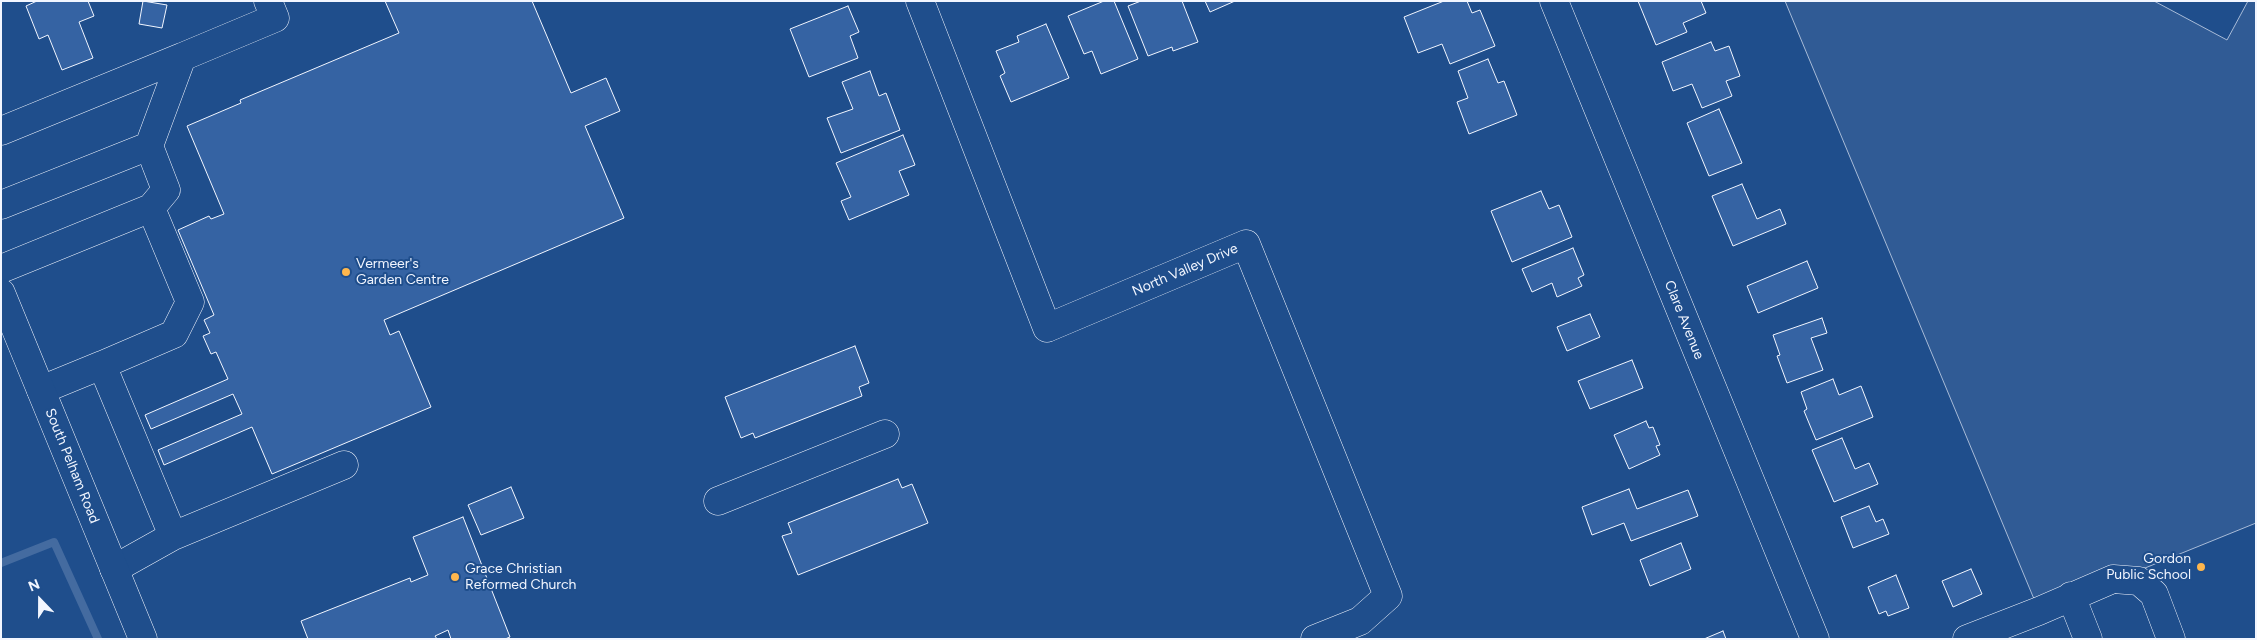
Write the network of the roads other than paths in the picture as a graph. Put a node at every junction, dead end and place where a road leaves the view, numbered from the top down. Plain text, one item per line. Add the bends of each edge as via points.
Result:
1 (268, 1) edge
2 (920, 1) edge
3 (1554, 1) edge
4 (182, 57) junction
5 (1, 131) edge
6 (149, 146) junction
7 (1, 205) edge
8 (151, 208) junction
9 (1, 270) edge
10 (1, 294) edge
11 (102, 364) junction
12 (42, 390) junction
13 (884, 434) dead end
14 (344, 465) dead end
15 (718, 501) dead end
16 (173, 536) junction
17 (114, 569) junction
18 (2071, 596) junction
19 (143, 639) edge
20 (1315, 639) edge
21 (1815, 639) edge
22 (1967, 639) edge
23 (2088, 639) edge
24 (2171, 639) edge

1 - 4 street via 275,18
2 - 20 street, North Valley Drive via 1047,328 1246,244 1388,596 1360,621
3 - 21 street, Clare Avenue
4 - 5 street
4 - 6 street
6 - 7 street
6 - 8 street via 166,190
8 - 9 street
8 - 11 street via 190,302 174,334
10 - 12 street, South Pelham Road
11 - 12 street
11 - 16 street
12 - 17 street, South Pelham Road
13 - 15 street
14 - 16 street
16 - 17 street
17 - 19 street, South Pelham Road
18 - 22 street
18 - 23 street
18 - 24 street via 2113,579 2139,581 2154,594

